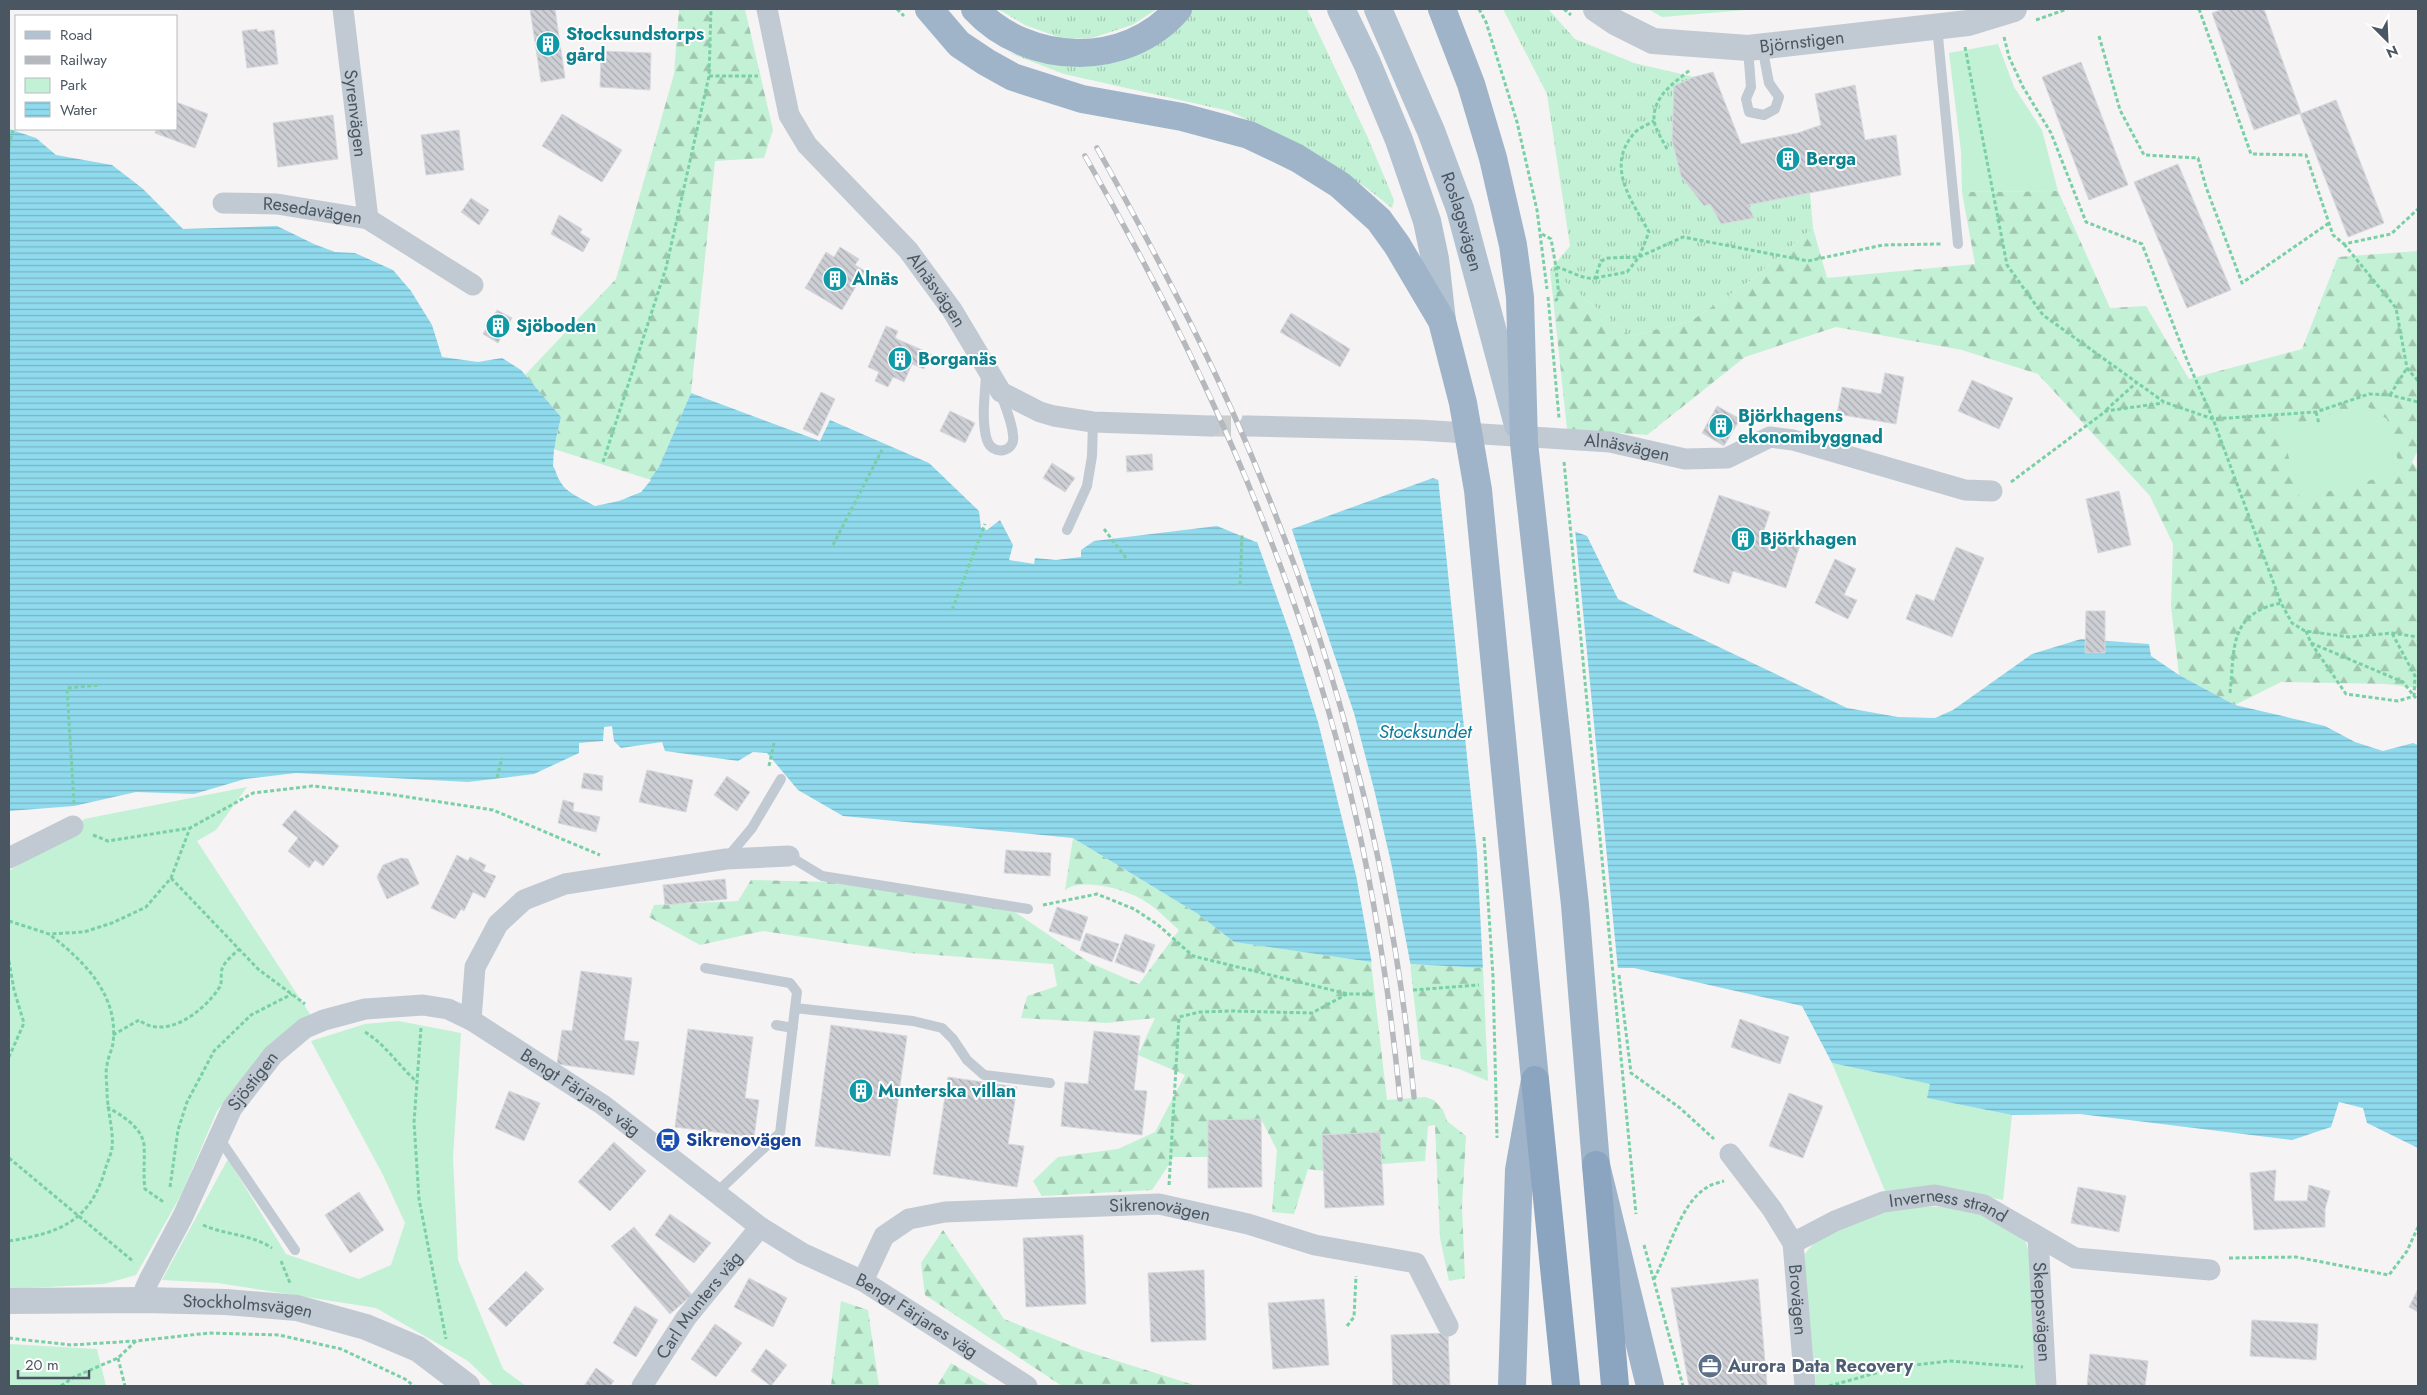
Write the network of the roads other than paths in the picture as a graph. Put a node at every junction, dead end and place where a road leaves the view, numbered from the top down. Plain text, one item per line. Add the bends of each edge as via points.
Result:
1 (343, 9) edge
2 (767, 9) edge
3 (975, 9) edge
4 (1178, 9) edge
5 (1341, 9) edge
6 (1378, 9) edge
7 (1442, 9) edge
8 (1596, 9) edge
9 (2008, 11) edge
10 (919, 15) edge
11 (1937, 26) junction
12 (1755, 47) junction
13 (223, 202) dead end
14 (368, 218) junction
15 (1958, 244) road end
16 (473, 285) dead end
17 (1442, 320) junction
18 (986, 368) junction
19 (1001, 392) junction
20 (1093, 422) junction
21 (1210, 426) tunnel mouth
22 (1249, 426) tunnel mouth
23 (1524, 443) junction
24 (1992, 491) road end
25 (1067, 530) dead end
26 (781, 779) dead end
27 (73, 816) road end
28 (789, 856) joint
29 (9, 858) edge
30 (726, 859) junction
31 (1028, 909) road end
32 (706, 968) dead end
33 (795, 1008) junction
34 (471, 1020) junction
35 (776, 1025) dead end
36 (793, 1028) junction
37 (1050, 1083) dead end
38 (219, 1138) junction
39 (1730, 1154) road end
40 (1596, 1165) junction
41 (1532, 1169) junction
42 (716, 1193) junction
43 (760, 1227) junction
44 (2038, 1237) junction
45 (1793, 1243) junction
46 (295, 1250) dead end
47 (2210, 1270) road end
48 (864, 1281) junction
49 (145, 1300) junction
50 (9, 1301) edge
51 (1448, 1326) dead end
52 (2046, 1380) edge
53 (460, 1381) edge
54 (642, 1386) edge
55 (1027, 1386) edge
56 (1512, 1386) edge
57 (1566, 1386) edge
58 (1615, 1386) edge
59 (1650, 1386) edge
60 (1805, 1386) edge

1 - 14 street, Syrenvägen
2 - 18 street, Alnäsvägen via 789,115 807,146 908,250 952,310
3 - 4 highway via 1008,36 1065,52 1090,54 1131,43 1159,26
5 - 17 main road, Roslagsvägen via 1368,63 1427,221
6 - 23 main road, Roslagsvägen via 1431,131 1460,209
7 - 23 highway via 1471,84 1493,158 1513,245 1520,297
8 - 12 street, Björnstigen via 1653,41
9 - 11 street, Björnstigen
10 - 17 highway via 1013,77 1082,98 1182,117 1249,135 1297,158 1340,185 1379,220
11 - 12 street, Björnstigen
11 - 15 lane
12 - 12 lane via 1751,87 1746,99 1749,112 1764,115 1775,109 1779,97 1769,83
13 - 14 street, Resedavägen via 277,204
14 - 16 street, Resedavägen
17 - 41 highway via 1463,403 1478,490 1535,1080
18 - 19 street, Alnäsvägen
18 - 19 lane via 987,441 1000,451 1012,445 1014,436
19 - 20 street via 1040,412
20 - 21 street
20 - 25 lane via 1087,486
22 - 24 street, Alnäsvägen via 1419,430 1610,442 1685,459 1727,458 1770,437 1793,440 1965,490
23 - 40 highway via 1575,906
26 - 30 lane via 752,828
27 - 29 street
28 - 30 street
28 - 31 lane via 822,876
30 - 34 street via 564,884 524,900 498,924 475,967
32 - 33 lane via 790,983 798,992
33 - 36 lane
33 - 37 lane via 913,1021 942,1028 967,1060 984,1075
34 - 38 street, Sjöstigen via 448,1009 423,1005 365,1009 304,1028 273,1055 232,1108
34 - 42 street, Bengt Färjares väg via 603,1105
35 - 36 lane
36 - 42 lane via 780,1133
38 - 46 lane
38 - 49 street, Sjöstigen via 183,1216 148,1280
39 - 45 street via 1772,1209
40 - 58 highway
40 - 59 highway
41 - 56 highway
41 - 57 highway
42 - 43 street, Bengt Färjares väg
43 - 48 street, Bengt Färjares väg via 802,1252
43 - 54 street, Carl Munters väg via 686,1318
44 - 45 street, Inverness strand via 1984,1205 1935,1195 1883,1202 1835,1221
44 - 47 street, Inverness strand via 2075,1258
44 - 52 street, Skeppsvägen
45 - 60 street, Brovägen
48 - 51 street, Sikrenovägen via 884,1236 909,1219 944,1212 1166,1205 1248,1224 1315,1245 1416,1263
48 - 55 street, Bengt Färjares väg
49 - 50 street, Stockholmsvägen
49 - 53 street, Stockholmsvägen via 297,1308 366,1327 418,1348

